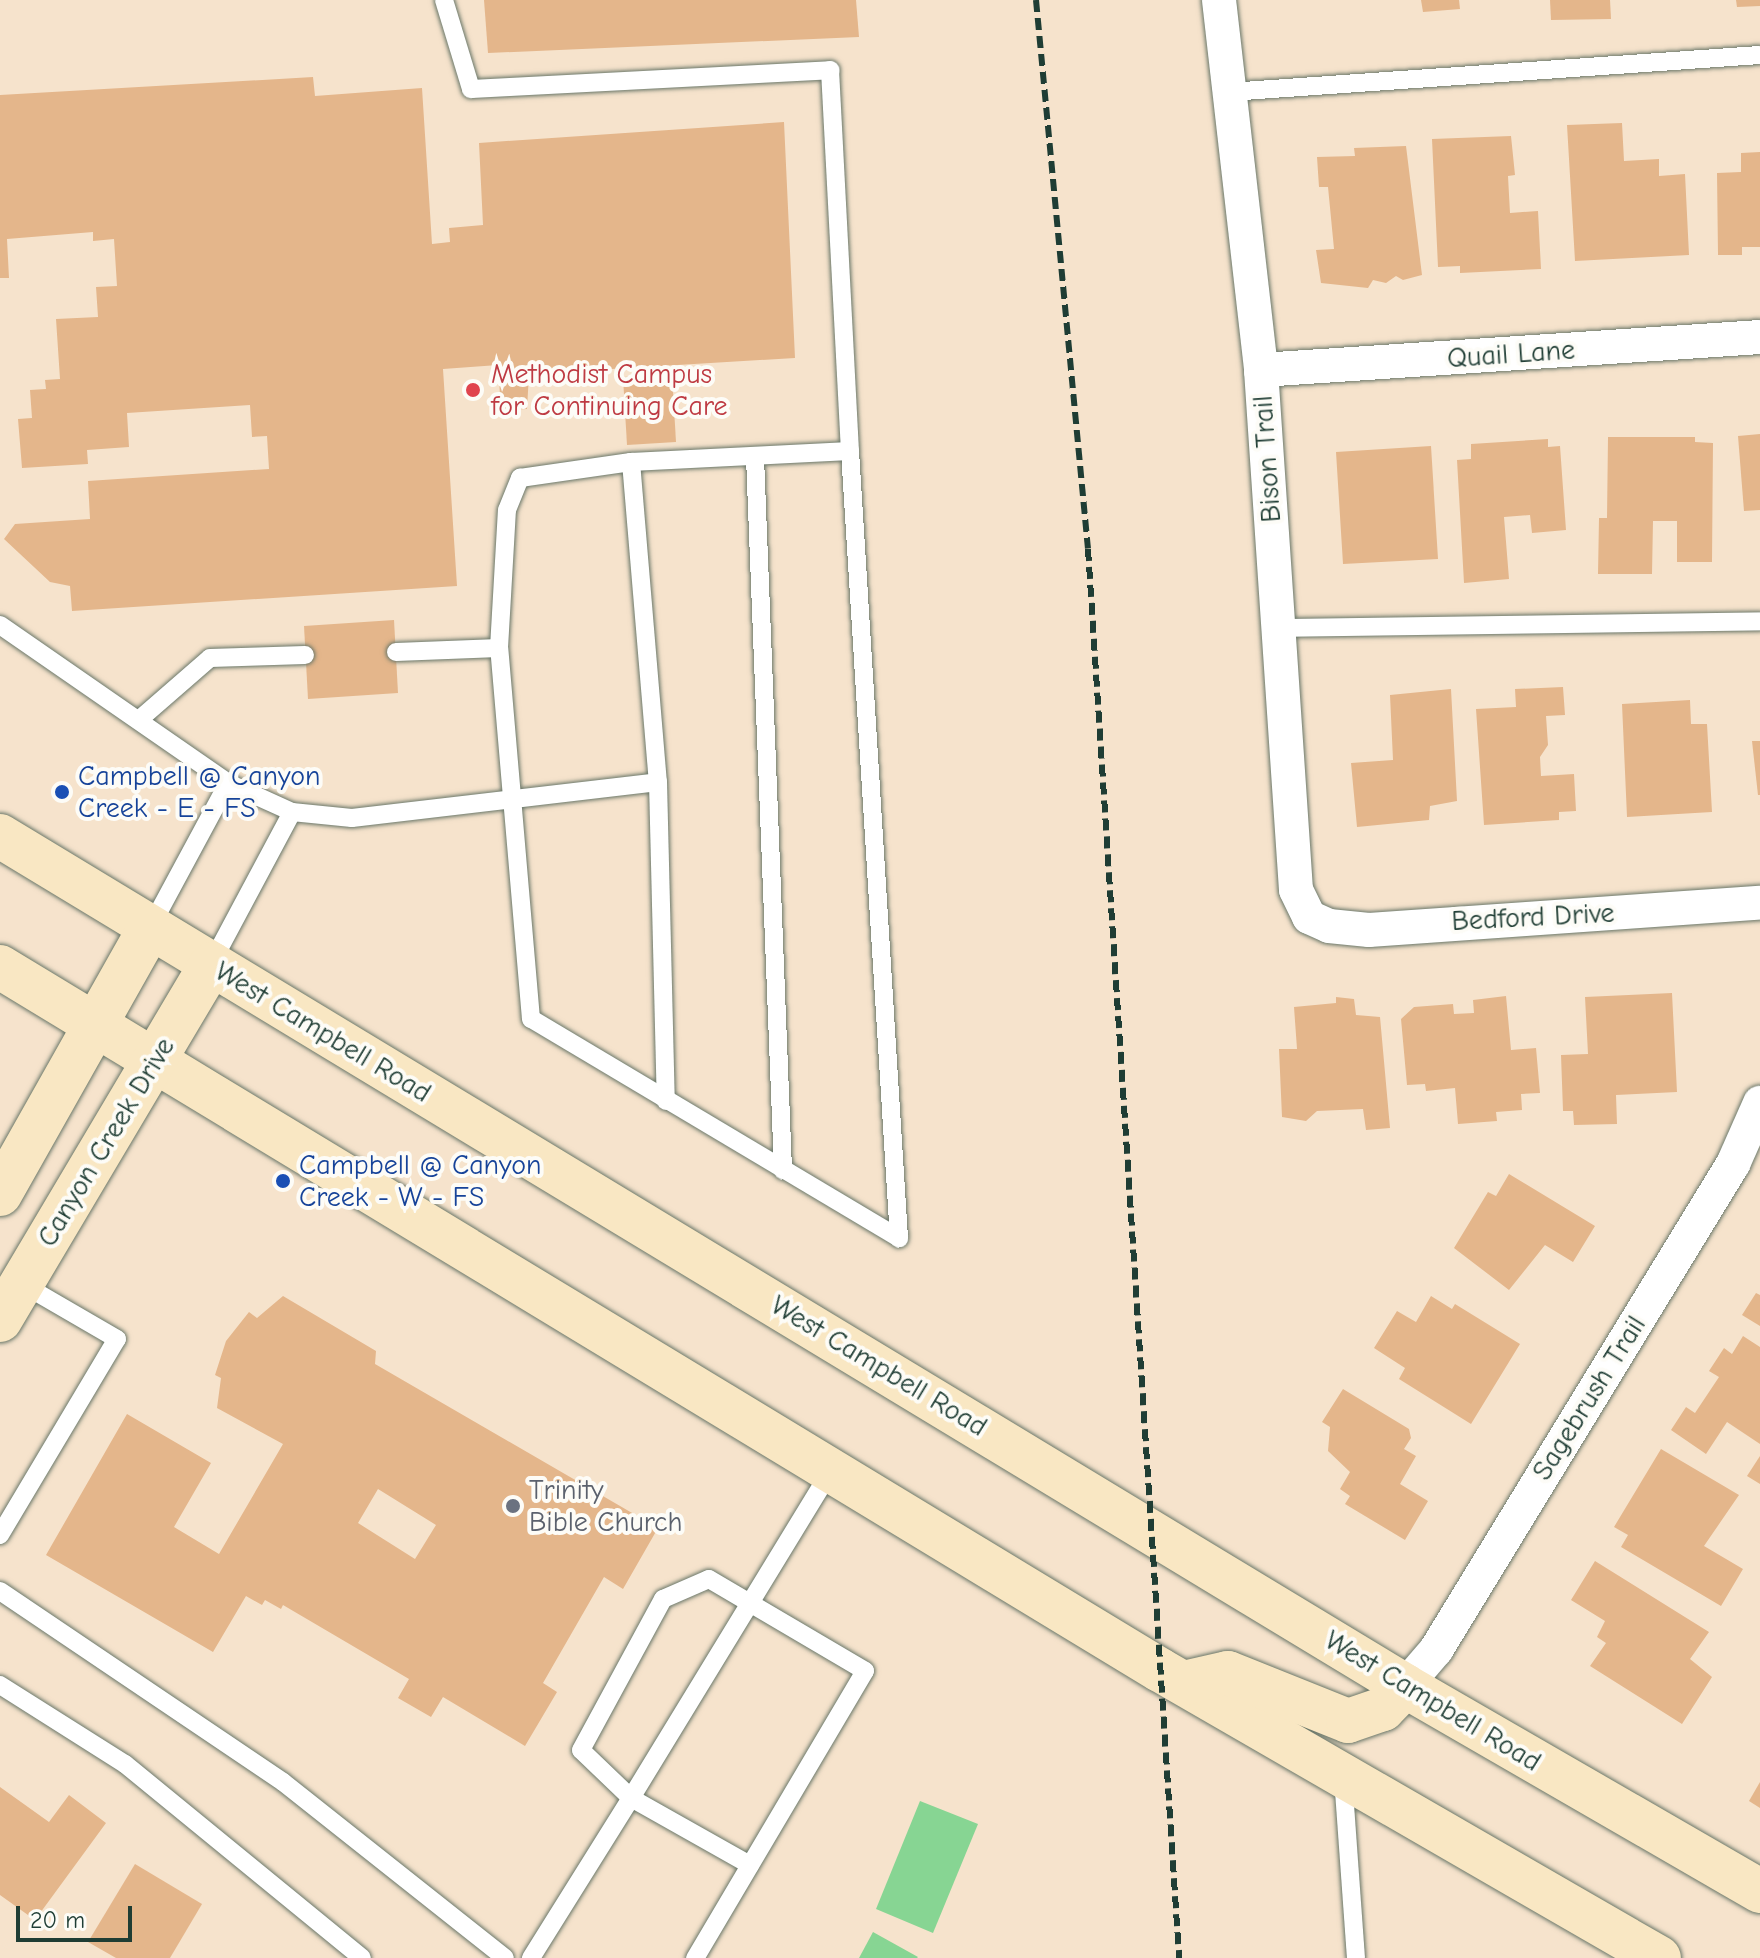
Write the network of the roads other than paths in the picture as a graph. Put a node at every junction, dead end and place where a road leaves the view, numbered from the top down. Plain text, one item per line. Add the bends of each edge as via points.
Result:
1 (444, 0) edge
2 (1219, 0) edge
3 (1760, 55) edge
4 (1229, 92) junction
5 (1760, 337) edge
6 (1261, 370) junction
7 (850, 451) junction
8 (755, 457) junction
9 (631, 462) junction
10 (1760, 621) edge
11 (0, 625) edge
12 (1279, 628) junction
13 (499, 648) junction
14 (396, 652) dead end
15 (305, 655) dead end
16 (141, 718) junction
17 (658, 782) junction
18 (228, 783) junction
19 (510, 804) junction
20 (292, 812) junction
21 (0, 836) edge
22 (1760, 903) edge
23 (1309, 917) joint
24 (150, 928) junction
25 (211, 964) junction
26 (0, 967) edge
27 (98, 1026) junction
28 (156, 1061) junction
29 (666, 1101) junction
30 (1760, 1103) edge
31 (783, 1170) junction
32 (0, 1194) edge
33 (11, 1302) edge
34 (831, 1470) junction
35 (0, 1535) edge
36 (0, 1591) edge
37 (749, 1603) junction
38 (1184, 1683) junction
39 (0, 1685) edge
40 (1405, 1686) junction
41 (1343, 1772) junction
42 (631, 1798) junction
43 (750, 1865) junction
44 (1760, 1891) edge
45 (362, 1958) edge
46 (505, 1958) edge
47 (531, 1958) edge
48 (695, 1958) edge
49 (1356, 1958) edge
50 (1659, 1958) edge

1 - 7 lane via 471,89 830,70
2 - 4 street, Bison Trail
3 - 4 lane
4 - 6 street, Bison Trail
5 - 6 street, Quail Lane
6 - 12 street, Bison Trail
7 - 8 lane
7 - 31 lane via 899,1238
8 - 9 lane
8 - 31 lane
9 - 13 lane via 520,478 507,510
9 - 17 lane
10 - 12 lane
11 - 16 lane
12 - 23 street, Bison Trail via 1296,890
13 - 14 lane
13 - 19 lane
15 - 16 lane via 210,658
16 - 18 lane
17 - 19 lane
17 - 29 lane
18 - 20 lane
18 - 24 lane
19 - 20 lane via 352,818
19 - 29 lane via 531,1019
20 - 25 lane
21 - 24 main road, West Campbell Road
22 - 23 street, Bedford Drive via 1369,930 1329,926
24 - 25 main road, West Campbell Road
24 - 27 main road
25 - 28 main road, Canyon Creek Drive
25 - 40 main road, West Campbell Road
26 - 27 main road
27 - 28 main road
27 - 32 main road
28 - 33 main road, Canyon Creek Drive
28 - 34 main road
29 - 31 lane
30 - 40 street, Sagebrush Trail via 1733,1164 1436,1650
33 - 35 lane via 117,1339
34 - 37 lane
34 - 38 main road
36 - 46 lane via 283,1782
37 - 42 lane
37 - 42 lane via 709,1579 663,1599 581,1750
37 - 43 lane via 865,1671
38 - 40 main road via 1228,1673 1348,1721 1383,1709
38 - 41 main road
39 - 45 lane via 125,1764
40 - 44 main road, West Campbell Road
41 - 49 lane
41 - 50 main road
42 - 43 lane
42 - 47 lane
43 - 48 lane

